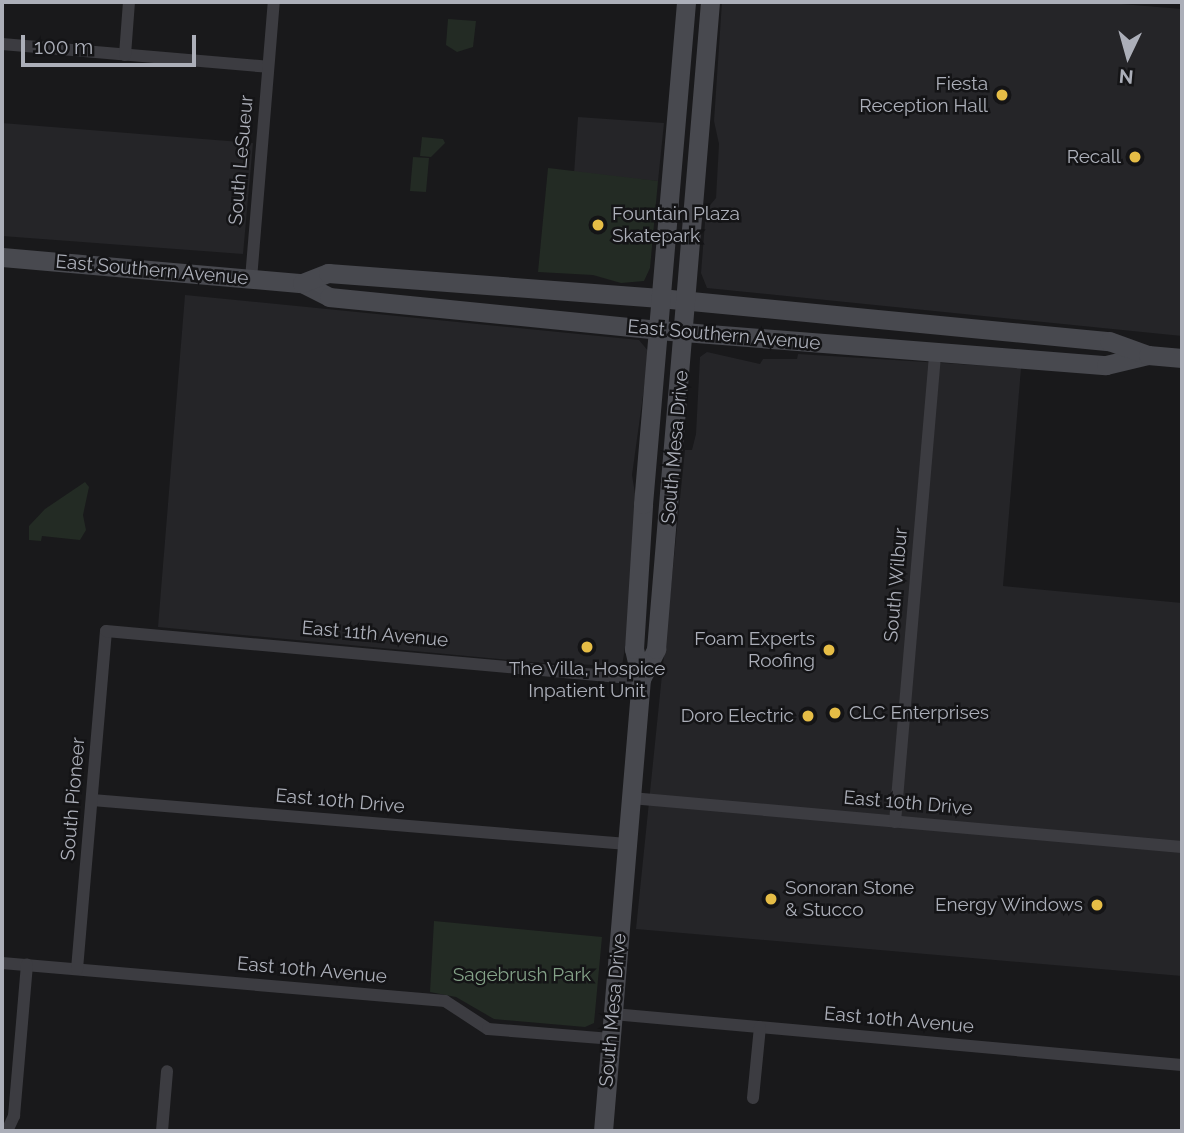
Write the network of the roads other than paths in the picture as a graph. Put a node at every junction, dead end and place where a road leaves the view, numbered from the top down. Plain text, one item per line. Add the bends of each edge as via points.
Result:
1 (129, 2) edge
2 (274, 2) edge
3 (686, 2) edge
4 (710, 2) edge
5 (2, 44) edge
6 (125, 55) junction
7 (268, 67) junction
8 (2, 257) edge
9 (251, 279) junction
10 (302, 283) junction
11 (493, 285) junction
12 (660, 299) junction
13 (687, 301) junction
14 (371, 302) junction
15 (658, 331) junction
16 (684, 333) junction
17 (1047, 334) junction
18 (934, 352) junction
19 (1148, 355) junction
20 (1182, 358) edge
21 (645, 479) junction
22 (662, 588) junction
23 (106, 631) joint
24 (641, 679) junction
25 (631, 798) junction
26 (92, 800) junction
27 (895, 822) junction
28 (627, 844) junction
29 (1182, 847) edge
30 (2, 963) edge
31 (27, 965) junction
32 (77, 969) junction
33 (613, 1014) junction
34 (760, 1027) junction
35 (611, 1040) junction
36 (1182, 1065) edge
37 (167, 1071) dead end
38 (753, 1098) dead end
39 (7, 1131) edge
40 (162, 1131) edge
41 (603, 1131) edge

1 - 6 street
2 - 7 street, South LeSueur
3 - 12 main road, South Mesa Drive
4 - 13 main road, South Mesa Drive
5 - 6 street
6 - 7 street
7 - 9 street, South LeSueur
8 - 9 main road, East Southern Avenue
9 - 10 main road, East Southern Avenue
10 - 11 main road, East Southern Avenue via 328,273
10 - 14 main road, East Southern Avenue via 329,297
11 - 12 main road, East Southern Avenue
11 - 14 main road via 454,294 404,292
12 - 13 main road, East Southern Avenue
12 - 15 main road, South Mesa Drive
13 - 16 main road, South Mesa Drive
13 - 17 main road, East Southern Avenue
14 - 15 main road, East Southern Avenue
15 - 16 main road, East Southern Avenue
15 - 21 main road, South Mesa Drive
16 - 18 main road, East Southern Avenue
16 - 22 main road, South Mesa Drive
17 - 18 main road via 1031,341 955,338 944,340
17 - 19 main road, East Southern Avenue via 1109,341
18 - 19 main road, East Southern Avenue via 1106,365
18 - 27 street, South Wilbur
19 - 20 main road, East Southern Avenue
21 - 22 main road via 653,501 654,570
21 - 24 main road, South Mesa Drive via 634,649
22 - 24 main road, South Mesa Drive via 656,649
23 - 24 street, East 11th Avenue
23 - 26 street, South Pioneer
24 - 25 main road, South Mesa Drive
25 - 27 street, East 10th Drive
25 - 28 main road, South Mesa Drive
26 - 28 street, East 10th Drive
26 - 32 street, South Pioneer
27 - 29 street, East 10th Drive
28 - 33 main road, South Mesa Drive
30 - 31 street, East 10th Avenue
31 - 32 street, East 10th Avenue
31 - 39 street via 14,1116
32 - 35 street, East 10th Avenue via 445,1001 488,1029
33 - 34 street, East 10th Avenue
33 - 35 main road, South Mesa Drive
34 - 36 street, East 10th Avenue
34 - 38 street
35 - 41 main road, South Mesa Drive
37 - 40 street

